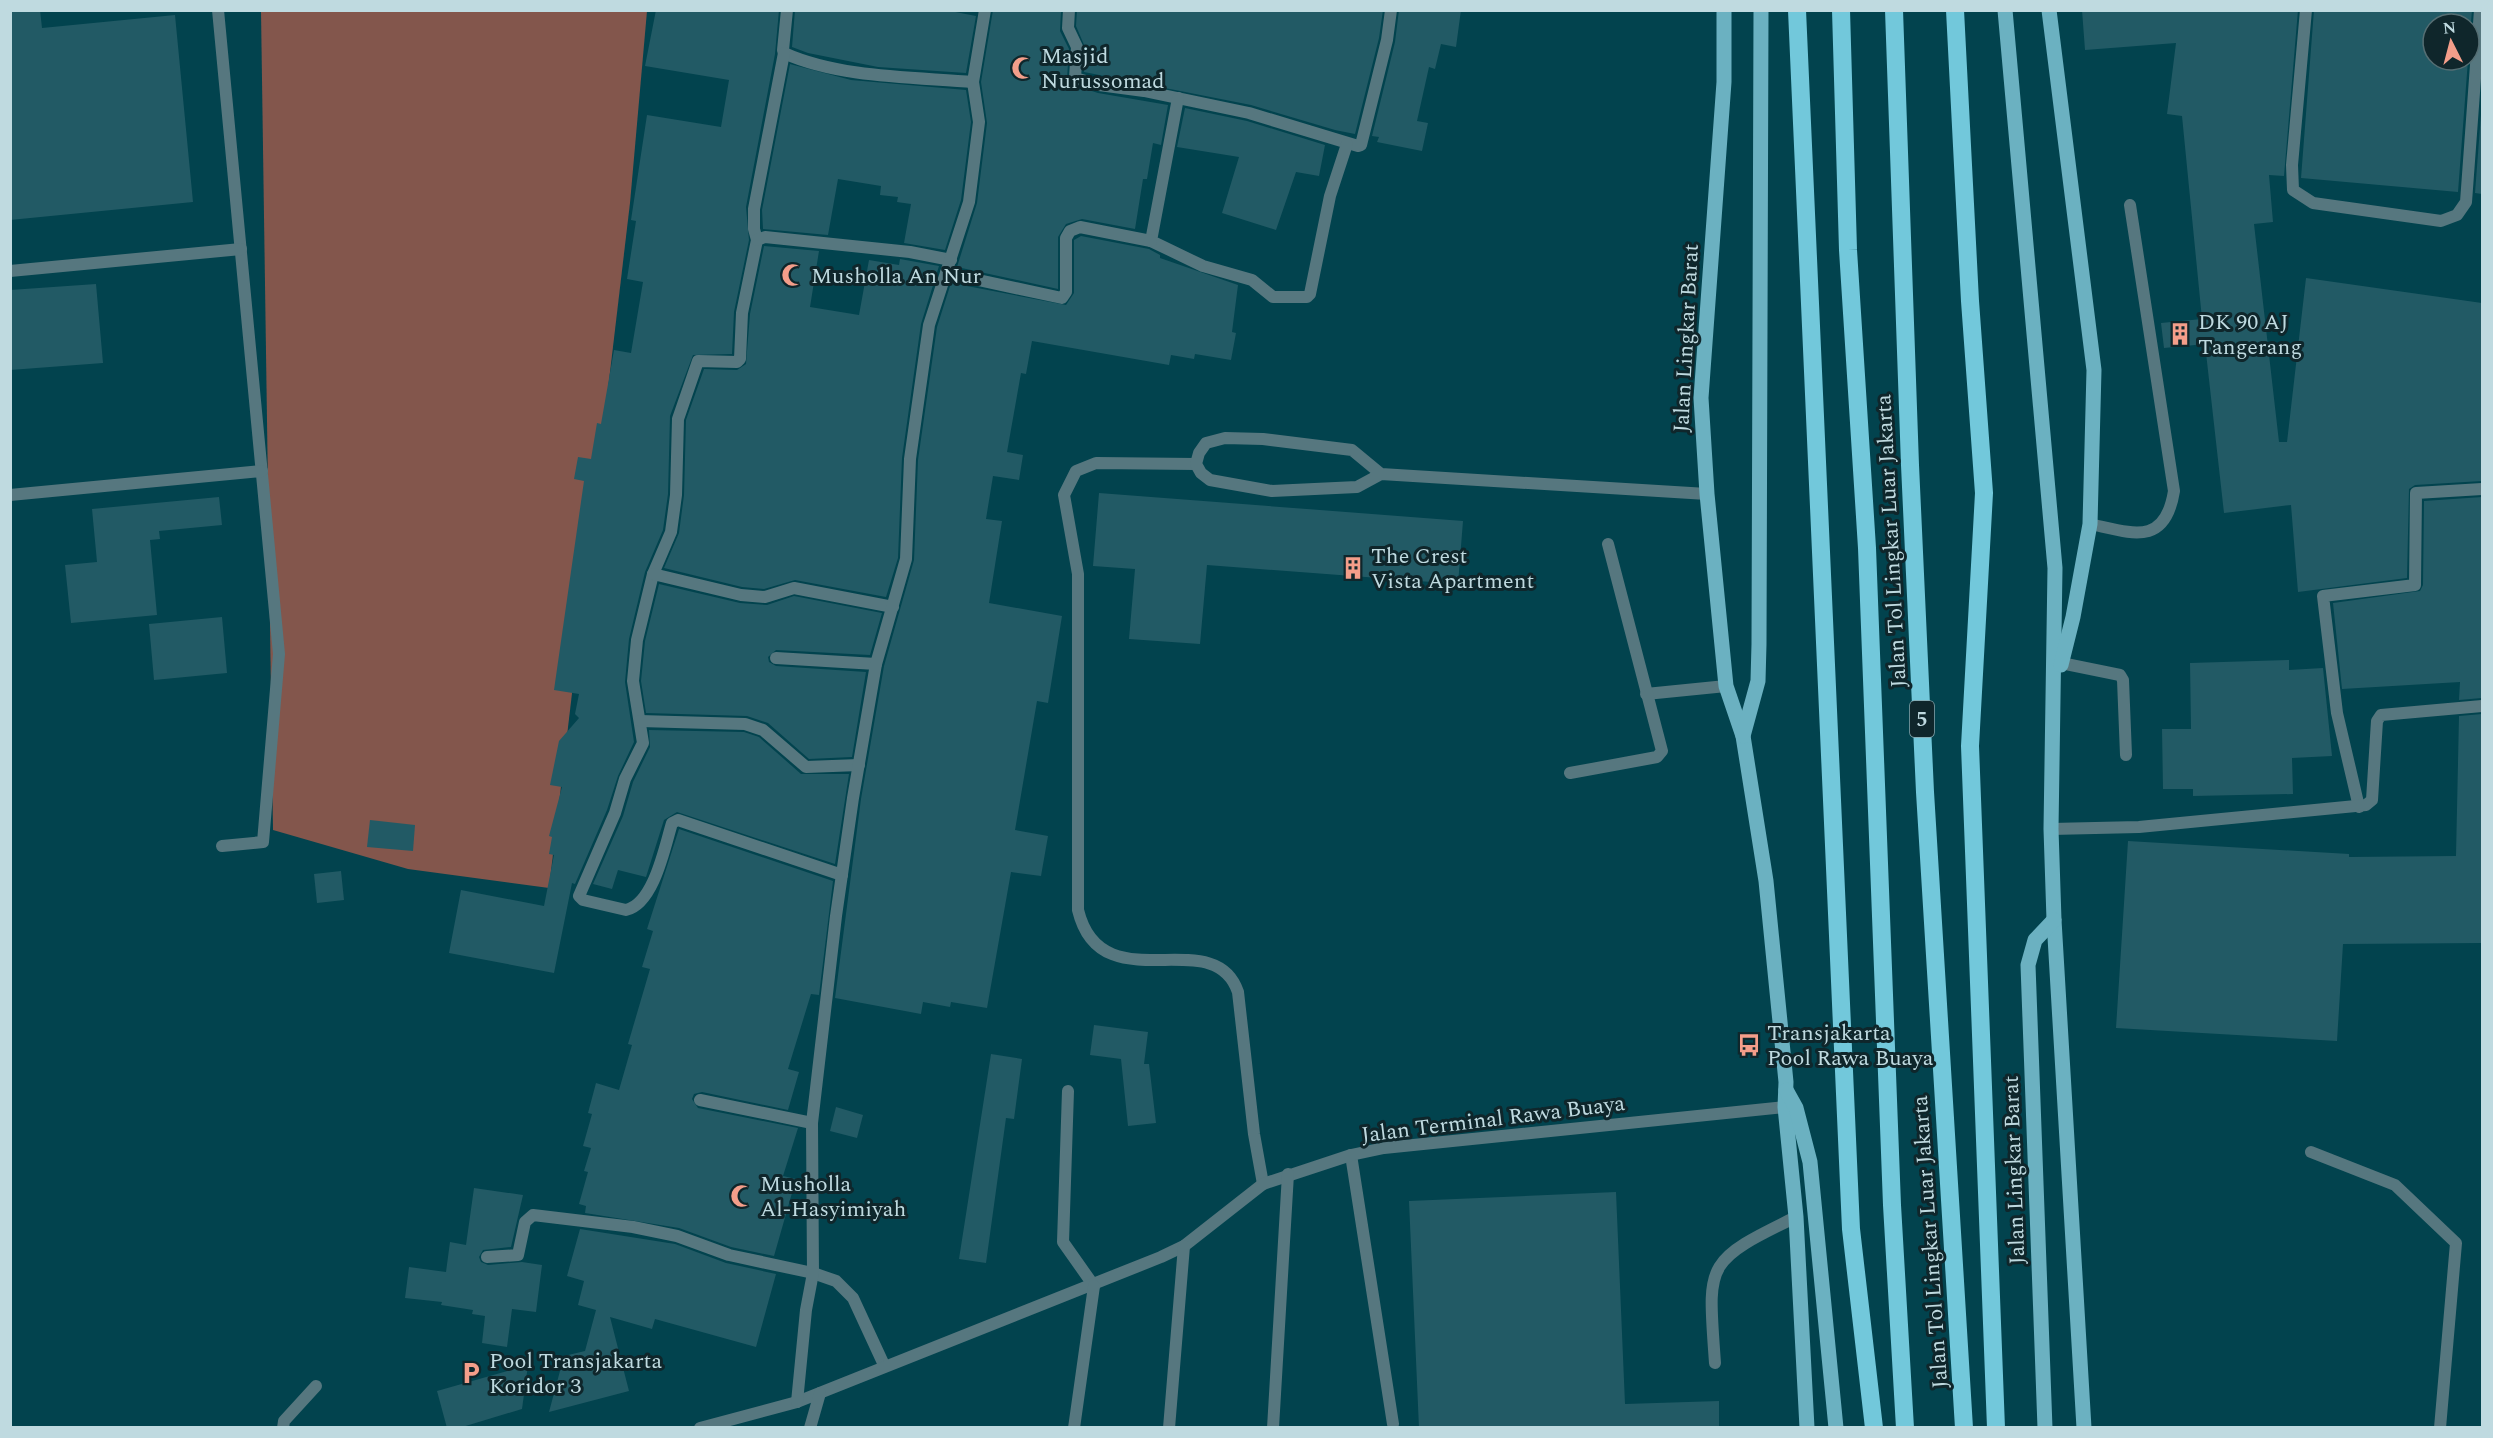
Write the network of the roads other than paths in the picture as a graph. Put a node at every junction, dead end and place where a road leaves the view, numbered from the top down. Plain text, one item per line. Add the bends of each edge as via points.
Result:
1 (218, 10) edge
2 (787, 10) edge
3 (986, 10) edge
4 (1069, 10) edge
5 (1391, 10) edge
6 (1724, 10) edge
7 (1761, 10) edge
8 (1797, 10) edge
9 (1841, 10) edge
10 (1894, 10) edge
11 (1955, 10) edge
12 (2005, 10) edge
13 (2049, 10) edge
14 (2306, 10) edge
15 (2480, 10) edge
16 (784, 53) junction
17 (973, 82) junction
18 (1178, 98) junction
19 (1347, 144) junction
20 (2130, 205) dead end
21 (758, 240) junction
22 (1151, 241) junction
23 (241, 249) junction
24 (951, 260) junction
25 (10, 271) edge
26 (946, 273) junction
27 (1196, 464) junction
28 (262, 471) junction
29 (1381, 474) junction
30 (2482, 489) edge
31 (1707, 494) junction
32 (10, 495) edge
33 (2090, 524) junction
34 (1608, 544) dead end
35 (653, 574) junction
36 (893, 607) junction
37 (776, 658) dead end
38 (2061, 663) junction
39 (876, 664) junction
40 (1726, 686) junction
41 (2055, 690) junction
42 (1646, 694) junction
43 (2482, 706) edge
44 (640, 721) junction
45 (1743, 736) junction
46 (2126, 755) dead end
47 (859, 765) junction
48 (1570, 772) dead end
49 (2359, 807) junction
50 (2051, 829) junction
51 (222, 846) dead end
52 (842, 875) junction
53 (2054, 920) junction
54 (1786, 1090) junction
55 (1068, 1091) dead end
56 (700, 1100) dead end
57 (1785, 1107) junction
58 (812, 1123) junction
59 (2311, 1152) dead end
60 (1351, 1155) junction
61 (1288, 1174) junction
62 (1263, 1184) junction
63 (1796, 1216) junction
64 (1184, 1246) junction
65 (487, 1257) dead end
66 (813, 1273) junction
67 (1094, 1286) junction
68 (1715, 1363) dead end
69 (884, 1365) junction
70 (316, 1386) dead end
71 (820, 1393) junction
72 (797, 1402) junction
73 (1393, 1424) dead end
74 (283, 1428) edge
75 (700, 1428) edge
76 (810, 1428) edge
77 (1074, 1428) edge
78 (1169, 1428) edge
79 (1273, 1428) edge
80 (1808, 1428) edge
81 (1836, 1428) edge
82 (1874, 1428) edge
83 (1905, 1428) edge
84 (1964, 1428) edge
85 (1996, 1428) edge
86 (2045, 1428) edge
87 (2084, 1428) edge
88 (2440, 1428) edge

1 - 23 street
2 - 16 street
3 - 17 street
4 - 18 street via 1068,28 1077,47 1075,78
5 - 19 street via 1388,40 1361,145
6 - 31 main road, Jalan Lingkar Barat via 1724,82 1701,398
7 - 45 main road, Jalan Lingkar Barat via 1758,681
8 - 82 highway via 1851,1229
9 - 83 highway, Jalan Tol Lingkar Luar Jakarta via 1848,250 1867,548 1892,1204
10 - 84 highway, Jalan Tol Lingkar Luar Jakarta / 5 via 1925,792
11 - 85 highway via 1984,493 1970,746
12 - 41 main road via 2055,568
13 - 33 main road via 2094,370
14 - 15 street via 2293,190 2313,203 2441,221 2457,215 2466,202
16 - 17 street via 857,73
16 - 21 street via 754,209
17 - 24 street via 979,122 971,190
18 - 19 street via 1249,113
18 - 22 street
19 - 22 street via 1330,196 1307,297 1273,297 1252,280 1203,266
20 - 33 street via 2174,491 2170,513 2151,531 2132,533
21 - 24 street via 765,237 910,252
21 - 35 street via 742,313 740,359 698,361 678,419 671,532
22 - 26 street via 1080,226 1070,231 1066,238 1066,292 1062,298
23 - 25 street
23 - 28 street
24 - 26 street
26 - 36 street via 929,325 910,459 906,559
27 - 29 street via 1210,480 1272,491 1357,487
27 - 29 street via 1206,443 1225,438 1263,439 1352,450
27 - 62 street via 1096,464 1076,471 1064,495 1078,574 1078,910 1083,930 1094,945 1107,953 1125,958 1191,960 1214,966 1234,981
28 - 32 street
28 - 51 street via 279,654 263,842
29 - 31 street
30 - 49 street via 2416,493 2415,585 2323,596 2337,713
31 - 40 main road, Jalan Lingkar Barat
33 - 38 main road
34 - 42 street
35 - 36 street via 741,595 765,597 794,588
35 - 44 street via 637,640 633,681
36 - 39 street
37 - 39 street
38 - 41 main road
38 - 46 street via 2120,675
39 - 47 street
40 - 42 street
40 - 45 main road, Jalan Lingkar Barat
41 - 50 main road
42 - 48 street via 1662,751 1657,757
43 - 49 street via 2381,715 2377,721 2372,800
44 - 47 street via 745,724 763,730 806,767
44 - 52 street via 643,743 625,779 580,899 626,910 633,908 655,880 672,823 678,820
45 - 54 main road, Jalan Lingkar Barat via 1766,881
47 - 52 street
49 - 50 street
50 - 53 main road
52 - 58 street
53 - 86 main road, Jalan Lingkar Barat via 2035,940 2028,965
53 - 87 main road
54 - 57 main road, Jalan Lingkar Barat
54 - 81 main road, Jalan Lingkar Barat via 1796,1108 1810,1162
55 - 67 street via 1064,1242
56 - 58 street
57 - 60 street, Jalan Terminal Rawa Buaya via 1384,1148
57 - 63 main road, Jalan Lingkar Barat
58 - 66 street
59 - 88 street via 2395,1185 2456,1243
60 - 61 street, Jalan Terminal Rawa Buaya
60 - 73 street
61 - 62 street, Jalan Terminal Rawa Buaya
61 - 79 street
62 - 64 street, Jalan Terminal Rawa Buaya
63 - 68 street via 1738,1245 1714,1273 1710,1293
63 - 80 main road, Jalan Lingkar Barat
64 - 67 street, Jalan Terminal Rawa Buaya
64 - 78 street
65 - 66 street via 518,1255 525,1222 533,1215 677,1236 729,1255
66 - 69 street via 836,1281 853,1298
66 - 72 street
67 - 69 street, Jalan Terminal Rawa Buaya
67 - 77 street
69 - 71 street, Jalan Terminal Rawa Buaya
70 - 74 street via 284,1421
71 - 72 street, Jalan Terminal Rawa Buaya
71 - 76 street
72 - 75 street, Jalan Terminal Rawa Buaya

